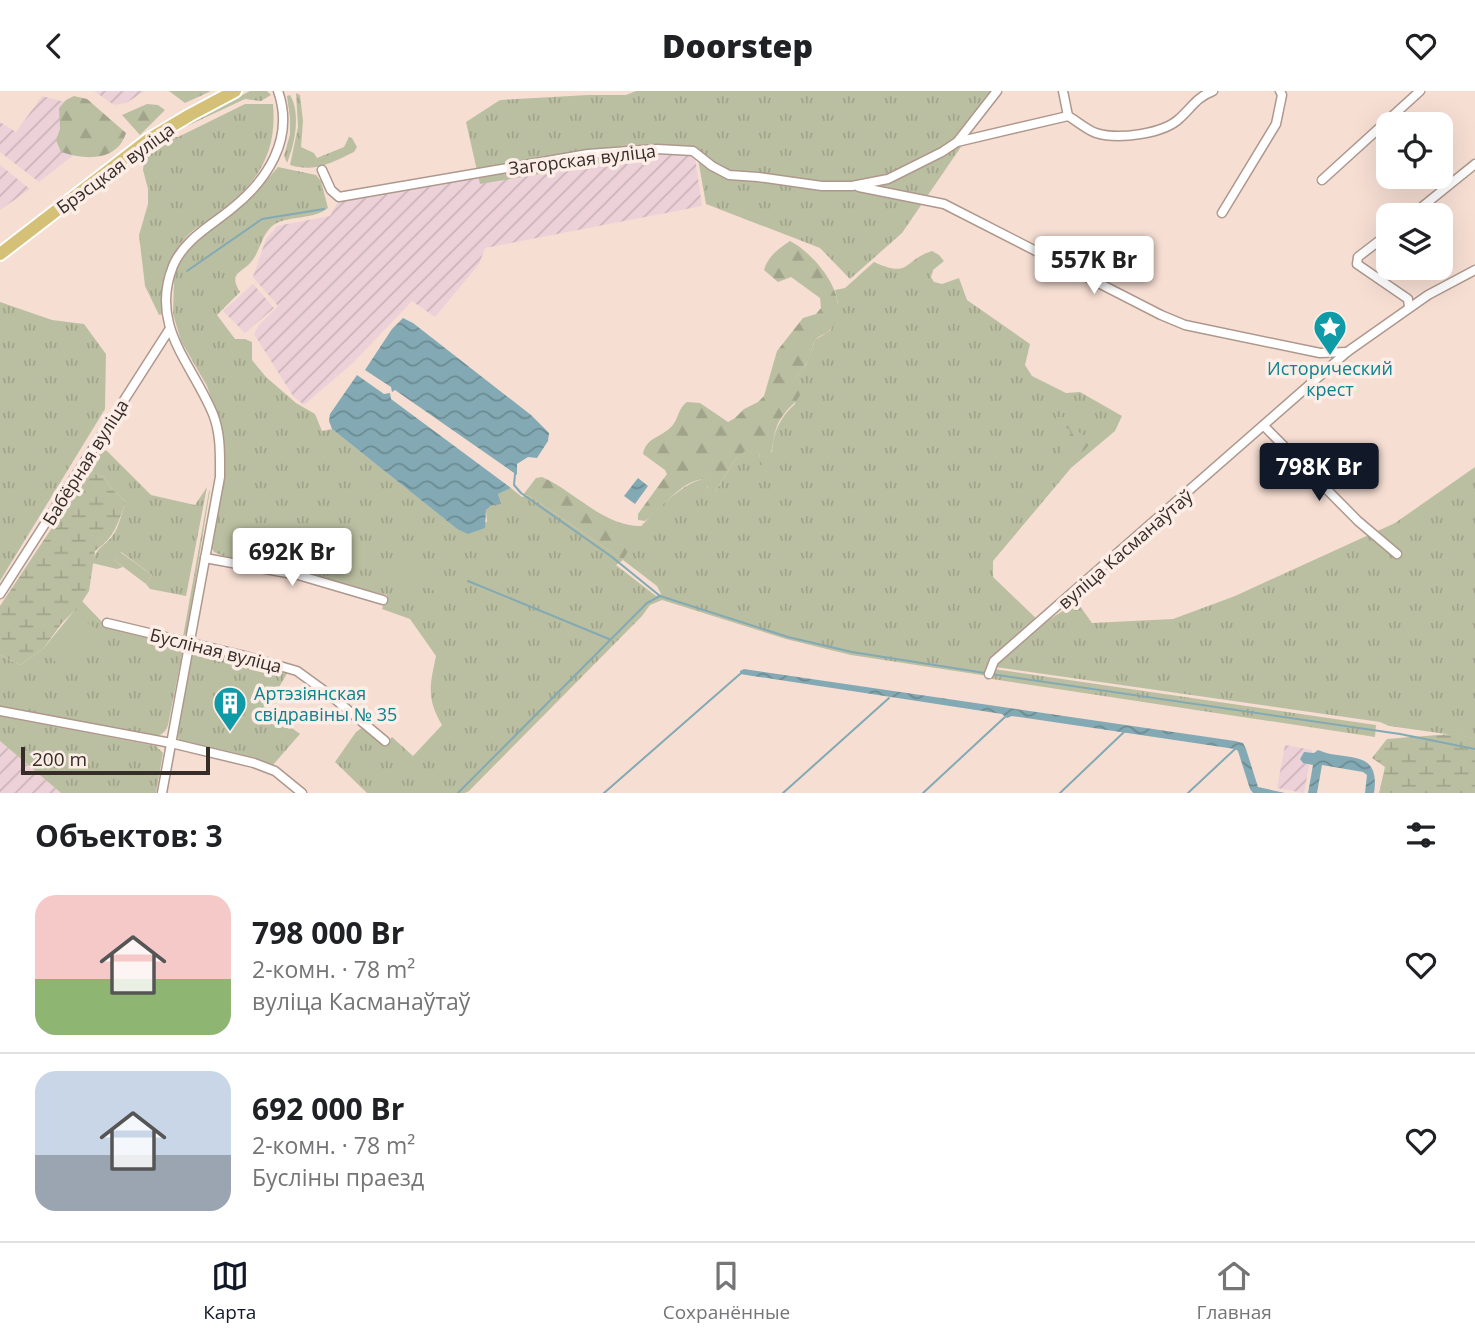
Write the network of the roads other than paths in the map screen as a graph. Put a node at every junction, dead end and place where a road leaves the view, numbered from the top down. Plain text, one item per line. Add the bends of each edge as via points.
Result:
1 (235, 91) edge
2 (278, 91) edge
3 (996, 91) edge
4 (1063, 91) edge
5 (1213, 91) edge
6 (1280, 91) edge
7 (1420, 91) edge
8 (1068, 116) junction
9 (957, 142) junction
10 (1475, 164) edge
11 (322, 170) dead end
12 (1322, 180) dead end
13 (852, 186) junction
14 (1427, 203) edge
15 (1222, 213) dead end
16 (1376, 243) edge
17 (0, 254) edge
18 (1475, 270) edge
19 (1376, 277) edge
20 (1380, 280) edge
21 (1409, 307) junction
22 (169, 330) junction
23 (1347, 352) junction
24 (1320, 353) junction
25 (1326, 370) junction
26 (1264, 426) junction
27 (1397, 554) dead end
28 (205, 558) junction
29 (0, 594) edge
30 (383, 600) dead end
31 (107, 624) dead end
32 (188, 644) junction
33 (989, 674) dead end
34 (0, 711) edge
35 (385, 741) dead end
36 (171, 743) junction
37 (162, 793) edge
38 (302, 793) edge

1 - 17 main road, Брэсцкая вуліца via 148,141
2 - 22 street via 283,119 276,156 254,188 184,247 168,284
3 - 9 street
4 - 8 street
5 - 8 street via 1196,99 1179,120 1127,137 1096,133
6 - 15 street via 1276,124
7 - 12 street
8 - 9 street, Загорская вуліца
9 - 13 street, Загорская вуліца via 887,179
10 - 14 street
11 - 13 street, Загорская вуліца via 339,197 576,156 657,149 693,151 729,175
13 - 24 street, Загорская вуліца via 944,204 1185,325
16 - 19 street via 1358,257 1357,264
18 - 21 street, вуліца Касманаўтаў
20 - 21 street via 1408,299
21 - 23 street, вуліца Касманаўтаў
22 - 28 street via 214,415 218,432 220,477
22 - 29 street, Бабёрная вуліца
23 - 24 street, Загорская вуліца
23 - 25 street, вуліца Касманаўтаў
24 - 25 street
25 - 26 street, вуліца Касманаўтаў
26 - 27 street via 1357,521
26 - 33 street, вуліца Касманаўтаў via 994,661
28 - 30 street via 298,575
28 - 32 street
31 - 32 street, Бусліная вуліца
32 - 35 street, Бусліная вуліца via 297,671
32 - 36 street
34 - 36 street
36 - 37 street
36 - 38 street via 264,766

